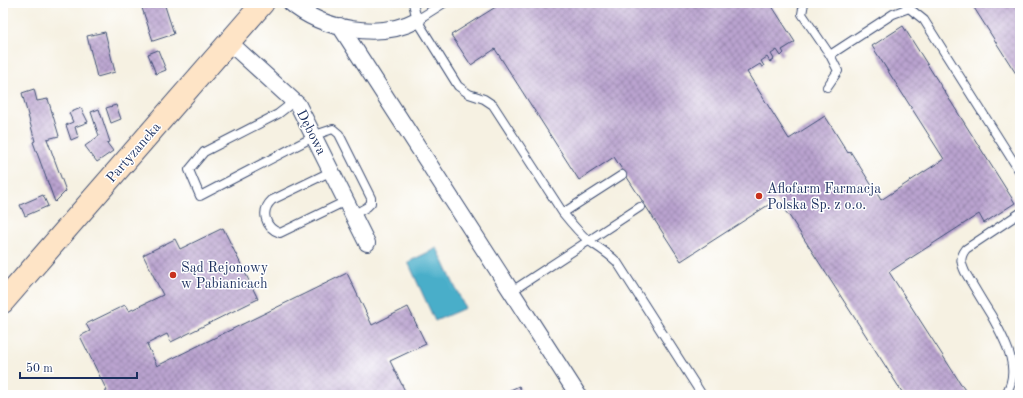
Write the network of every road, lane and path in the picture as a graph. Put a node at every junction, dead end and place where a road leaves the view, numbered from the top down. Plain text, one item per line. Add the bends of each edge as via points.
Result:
1 (263, 3) edge
2 (291, 3) edge
3 (413, 3) edge
4 (444, 3) edge
5 (804, 3) edge
6 (417, 20) junction
7 (340, 26) junction
8 (228, 42) junction
9 (830, 55) junction
10 (827, 87) dead end
11 (292, 98) junction
12 (315, 137) junction
13 (332, 171) junction
14 (1020, 172) edge
15 (622, 175) dead end
16 (640, 207) dead end
17 (349, 208) junction
18 (563, 213) junction
19 (1020, 213) edge
20 (588, 240) junction
21 (367, 244) dead end
22 (512, 291) junction
23 (3, 302) edge
24 (578, 395) edge
25 (702, 395) edge
26 (1006, 395) edge

1 - 8 main road, Partyzancka
2 - 7 street via 314,18
3 - 6 lane
4 - 6 lane
5 - 9 lane via 802,14
6 - 7 street via 403,27 385,30
6 - 18 lane via 458,86 469,94 484,99 499,112
7 - 22 street
8 - 11 street, Dębowa
8 - 23 main road, Partyzancka
9 - 10 lane via 838,71
9 - 14 lane via 893,14 909,8 924,20
11 - 12 street, Dębowa via 302,110
11 - 12 lane via 287,107 278,114 197,158 189,170 200,196
12 - 13 street, Dębowa
12 - 17 lane via 328,130 340,134 371,198 371,203 367,207
13 - 17 street, Dębowa
13 - 17 lane via 272,200 264,212 266,220 274,231 280,233
15 - 18 lane
16 - 20 lane
17 - 21 street, Dębowa
18 - 20 lane
19 - 26 lane via 961,255 965,272 1009,346 1014,375
20 - 22 lane
20 - 25 lane via 617,262
22 - 24 street

